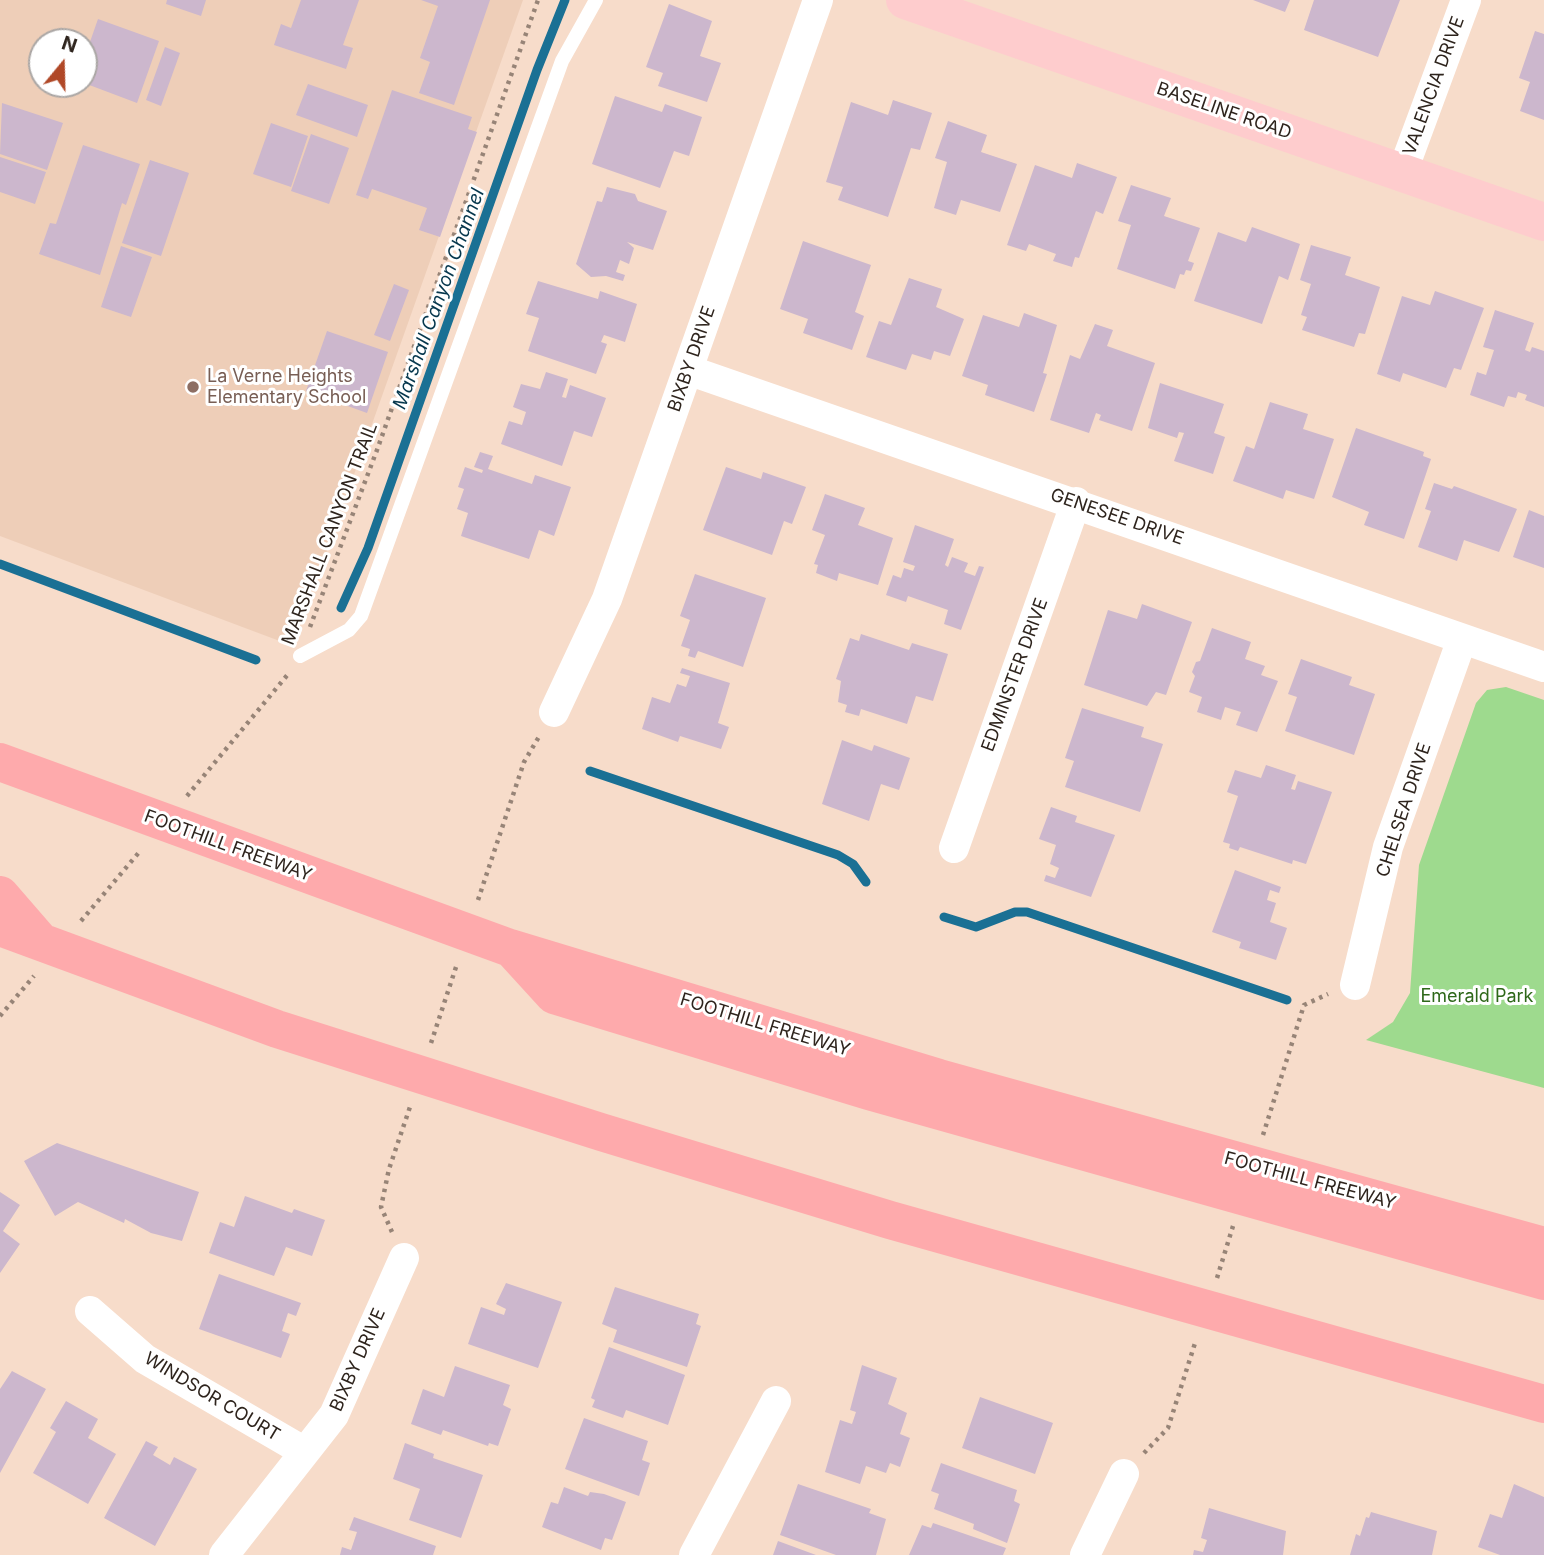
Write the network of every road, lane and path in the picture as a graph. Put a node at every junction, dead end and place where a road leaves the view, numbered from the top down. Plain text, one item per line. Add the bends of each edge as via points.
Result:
1 (538, 0) edge
2 (596, 0) edge
3 (818, 0) edge
4 (905, 0) edge
5 (1466, 0) edge
6 (1402, 173) junction
7 (1544, 222) edge
8 (688, 370) junction
9 (1076, 502) junction
10 (1462, 639) junction
11 (300, 656) junction
12 (1544, 667) edge
13 (285, 681) dead end
14 (554, 712) joint
15 (0, 762) edge
16 (954, 848) dead end
17 (0, 895) edge
18 (474, 911) dead end
19 (0, 927) edge
20 (41, 942) junction
21 (510, 948) junction
22 (457, 962) dead end
23 (1355, 985) joint
24 (428, 1053) dead end
25 (415, 1091) dead end
26 (1260, 1144) dead end
27 (1235, 1222) dead end
28 (1544, 1246) edge
29 (404, 1258) joint
30 (1544, 1282) edge
31 (1214, 1286) dead end
32 (90, 1311) dead end
33 (1197, 1338) dead end
34 (776, 1401) dead end
35 (1544, 1404) edge
36 (1167, 1428) dead end
37 (305, 1452) junction
38 (1124, 1474) dead end
39 (224, 1555) edge
40 (694, 1555) edge
41 (1085, 1555) edge

1 - 11 path, MARSHALL CANYON TRAIL
2 - 11 lane via 562,61 361,616 349,630
3 - 8 street, BIXBY DRIVE
4 - 6 main road, BASELINE ROAD
5 - 6 street, VALENCIA DRIVE
6 - 7 main road, BASELINE ROAD
8 - 9 street, GENESEE DRIVE
8 - 14 street, BIXBY DRIVE via 607,599
9 - 10 street, GENESEE DRIVE
9 - 16 street, EDMINSTER DRIVE
10 - 12 street, GENESEE DRIVE
10 - 23 street, CHELSEA DRIVE via 1388,847
11 - 13 path, MARSHALL CANYON TRAIL
14 - 18 path via 524,762
15 - 21 highway, FOOTHILL FREEWAY
17 - 20 highway
19 - 20 highway
20 - 35 highway via 277,1029 601,1132 890,1220
21 - 28 highway, FOOTHILL FREEWAY via 939,1079
21 - 30 highway via 554,995 922,1106
22 - 24 path
23 - 26 path via 1304,1005
25 - 29 path via 381,1208
27 - 31 path
29 - 37 street, BIXBY DRIVE via 334,1415
32 - 37 street, WINDSOR COURT via 145,1359
33 - 36 path
34 - 40 street
37 - 39 street, BIXBY DRIVE
38 - 41 street

